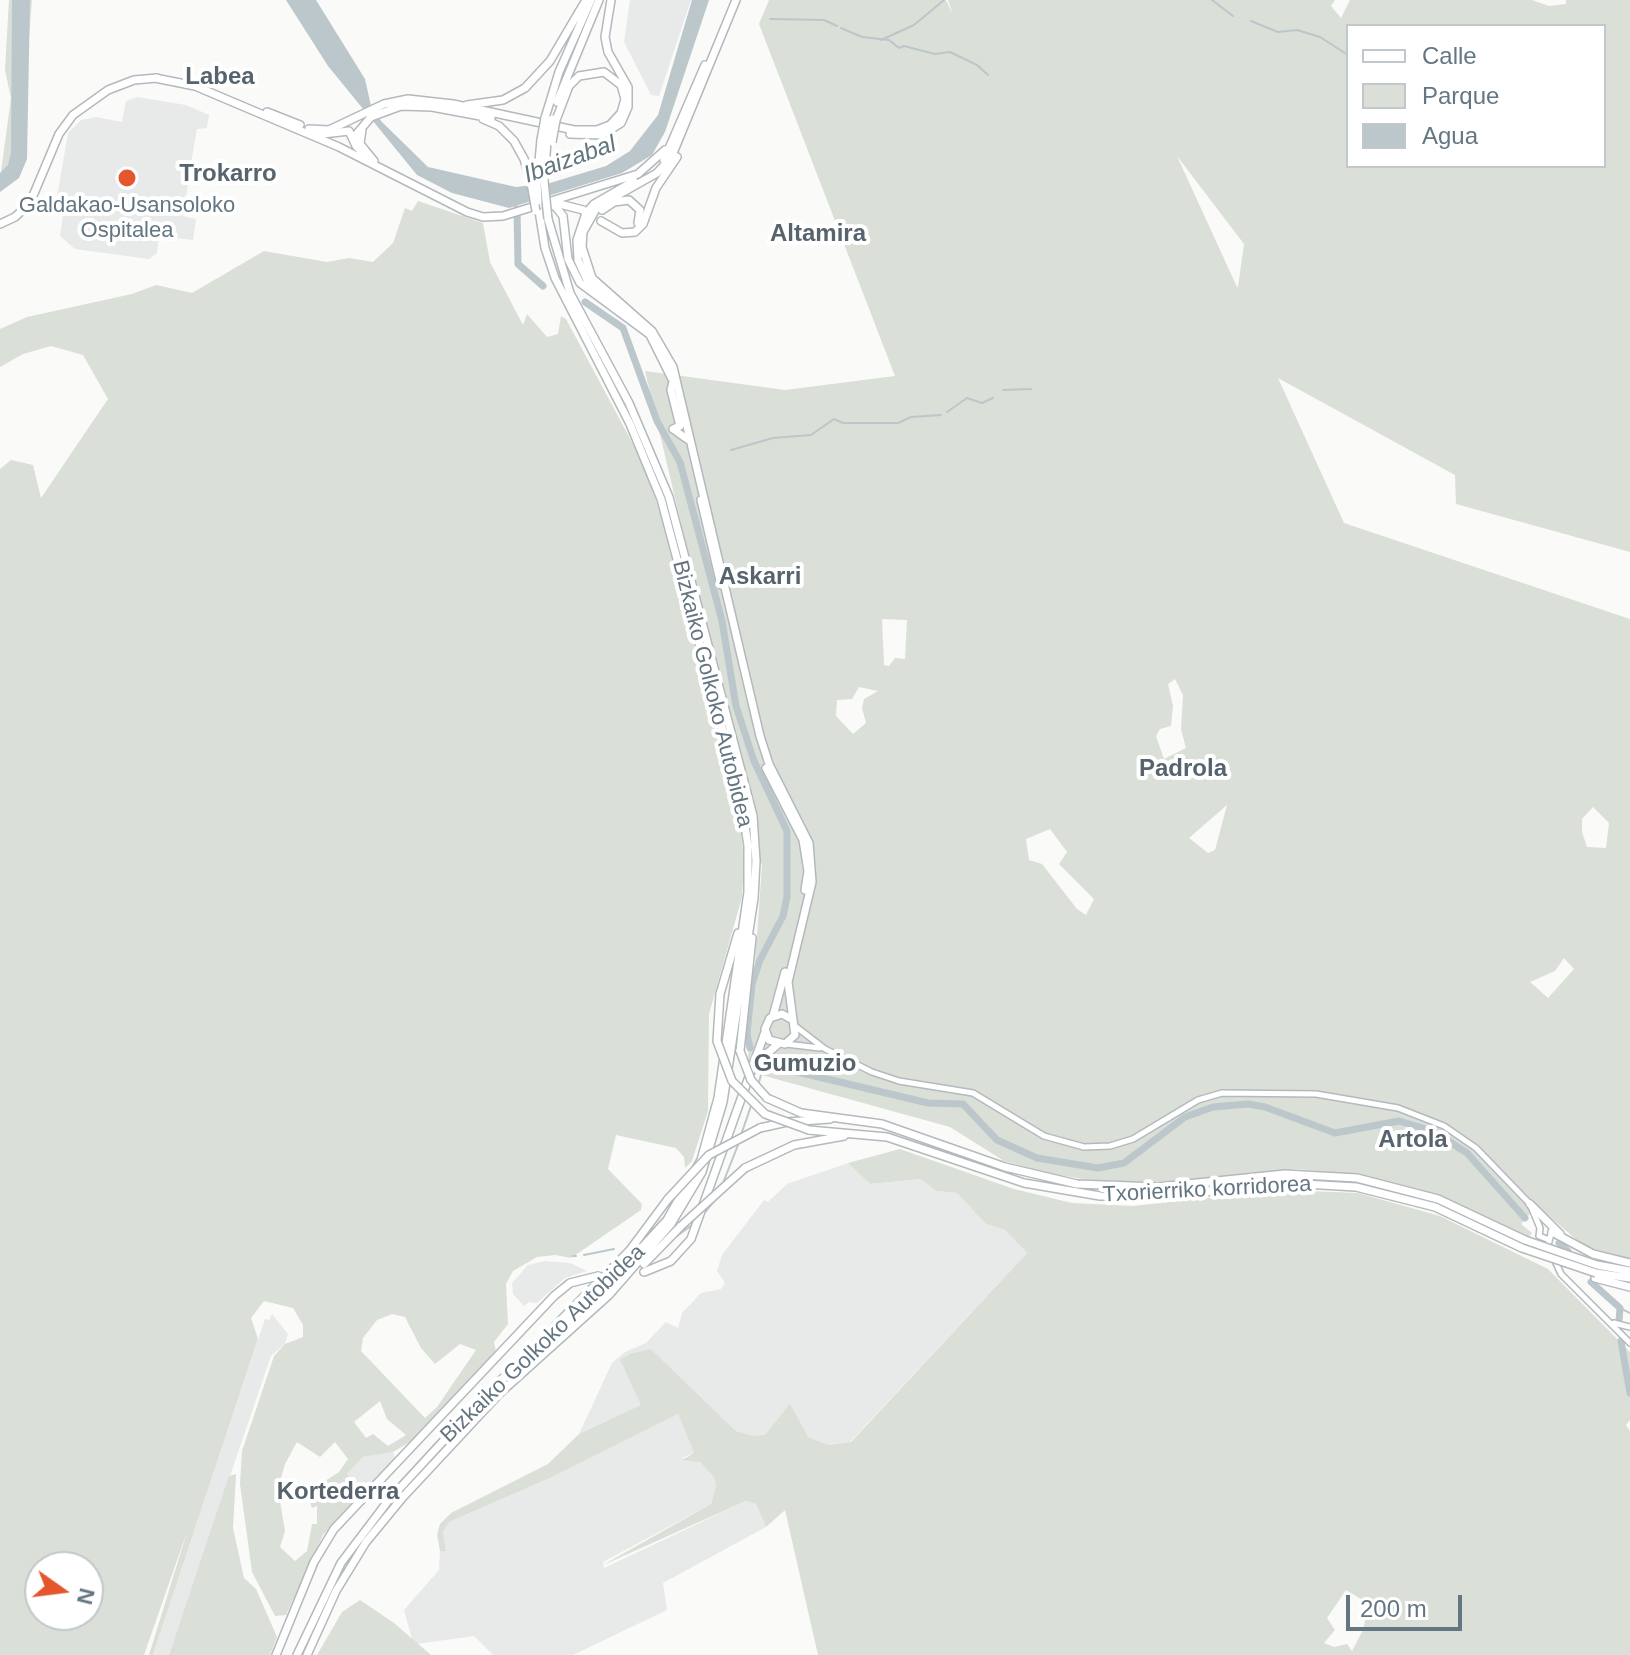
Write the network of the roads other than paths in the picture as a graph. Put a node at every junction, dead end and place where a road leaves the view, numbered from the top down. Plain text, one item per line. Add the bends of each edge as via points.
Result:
1 (588, 0) edge
2 (599, 0) edge
3 (611, 0) edge
4 (733, 0) edge
5 (706, 61) junction
6 (155, 78) junction
7 (453, 104) junction
8 (694, 106) junction
9 (385, 107) junction
10 (470, 115) junction
11 (551, 119) junction
12 (364, 120) junction
13 (309, 129) junction
14 (342, 132) junction
15 (354, 139) junction
16 (547, 141) junction
17 (341, 148) junction
18 (377, 164) junction
19 (538, 183) junction
20 (566, 197) junction
21 (539, 209) junction
22 (601, 221) dead end
23 (0, 224) edge
24 (615, 230) junction
25 (582, 255) junction
26 (649, 334) junction
27 (756, 861) junction
28 (748, 892) junction
29 (773, 1016) junction
30 (793, 1022) junction
31 (765, 1032) junction
32 (781, 1045) junction
33 (825, 1049) junction
34 (752, 1068) junction
35 (868, 1121) junction
36 (872, 1135) junction
37 (1530, 1204) junction
38 (1537, 1211) junction
39 (1543, 1226) junction
40 (1550, 1236) junction
41 (1565, 1238) junction
42 (1524, 1244) junction
43 (1630, 1263) edge
44 (1630, 1271) edge
45 (644, 1272) dead end
46 (1596, 1272) junction
47 (598, 1276) dead end
48 (1630, 1278) edge
49 (1630, 1287) edge
50 (609, 1295) junction
51 (1609, 1321) junction
52 (1630, 1327) edge
53 (1629, 1342) edge
54 (525, 1357) junction
55 (276, 1655) edge
56 (297, 1655) edge
57 (307, 1655) edge

1 - 7 highway via 550,61 525,88 492,103
1 - 11 highway, Bizkaiko Golkoko Autobidea via 559,72
2 - 11 highway, Bizkaiko Golkoko Autobidea
3 - 10 highway via 605,37 630,99 613,130 589,137
4 - 5 highway
4 - 8 highway
5 - 20 highway via 658,160 638,174
5 - 26 highway via 663,161 606,194 579,231 578,260 587,280
6 - 13 highway via 197,84
6 - 17 highway via 195,86
6 - 23 highway via 123,84 73,115 59,134 30,203
7 - 9 highway via 408,99
7 - 11 highway via 560,128 597,130 621,113 621,85 604,72 579,76
8 - 24 highway via 682,147 656,188 643,224 630,234
8 - 25 highway via 666,165 609,198 590,216
9 - 10 highway via 419,106
9 - 12 highway
10 - 19 highway via 509,134
11 - 16 highway, Bizkaiko Golkoko Autobidea, bridge
12 - 13 highway via 329,130
12 - 14 highway
12 - 15 highway
12 - 18 highway via 360,144
13 - 14 highway
14 - 15 highway
14 - 17 highway
15 - 17 highway
15 - 18 highway
16 - 19 highway, Bizkaiko Golkoko Autobidea
16 - 19 highway, Bizkaiko Golkoko Autobidea
17 - 18 highway
18 - 21 highway via 473,215
19 - 21 highway, Bizkaiko Golkoko Autobidea, bridge
19 - 27 highway, Bizkaiko Golkoko Autobidea, bridge via 570,293 629,403 669,497 749,797
20 - 21 highway
20 - 21 highway via 583,210 561,203
21 - 26 highway via 555,206 563,216 569,264 585,290
21 - 28 highway, Bizkaiko Golkoko Autobidea via 555,278 635,433 667,517 741,799
22 - 24 highway
24 - 25 highway via 631,230 638,224 640,210 634,202 622,199 600,212 590,225
25 - 30 highway via 592,278 652,331 673,367 760,736 809,843 812,882 788,982
26 - 29 highway via 673,382 680,426 673,429 687,439 754,736 807,855 806,885
27 - 35 highway, bridge via 758,892 740,1051 751,1080 767,1098 801,1113
27 - 50 highway, Bizkaiko Golkoko Autobidea via 723,1102 709,1155 671,1224
28 - 36 highway, bridge via 720,994 716,1032 732,1081 765,1114 809,1130
28 - 54 highway, Bizkaiko Golkoko Autobidea via 718,1098 696,1170 647,1245
29 - 30 highway via 782,1014
29 - 31 highway
30 - 32 highway via 795,1035
30 - 33 main road
31 - 32 highway
31 - 34 highway
32 - 33 main road
32 - 34 highway via 760,1055
33 - 37 main road via 885,1078 973,1093 1044,1136 1084,1147 1133,1139 1198,1100 1222,1093 1316,1094 1383,1105 1459,1135
34 - 45 highway via 691,1239 671,1261
35 - 42 highway, Txorierriko korridorea via 1016,1170 1100,1187 1158,1187 1285,1174 1357,1178 1438,1199
35 - 54 highway, bridge via 815,1119 760,1128 709,1155 622,1259
36 - 42 highway, Txorierriko korridorea via 1024,1183 1100,1196 1159,1197 1286,1183 1356,1187 1435,1207
36 - 50 highway, bridge via 805,1142 745,1168
37 - 38 highway
37 - 39 main road
38 - 39 main road
38 - 41 highway
39 - 40 main road
39 - 40 main road via 1539,1236
40 - 41 highway
40 - 51 main road via 1564,1278
41 - 43 highway via 1593,1254
42 - 46 highway, Txorierriko korridorea, bridge
42 - 46 highway, Txorierriko korridorea, bridge via 1535,1254
44 - 46 highway, Txorierriko korridorea
46 - 48 highway, Txorierriko korridorea
46 - 49 highway
47 - 55 highway via 570,1283 554,1296 334,1529 307,1577
50 - 57 highway, Bizkaiko Golkoko Autobidea via 499,1394 366,1542
51 - 52 main road
51 - 53 main road
52 - 53 main road via 1625,1332
54 - 56 highway, Bizkaiko Golkoko Autobidea via 434,1449 361,1535 326,1590

